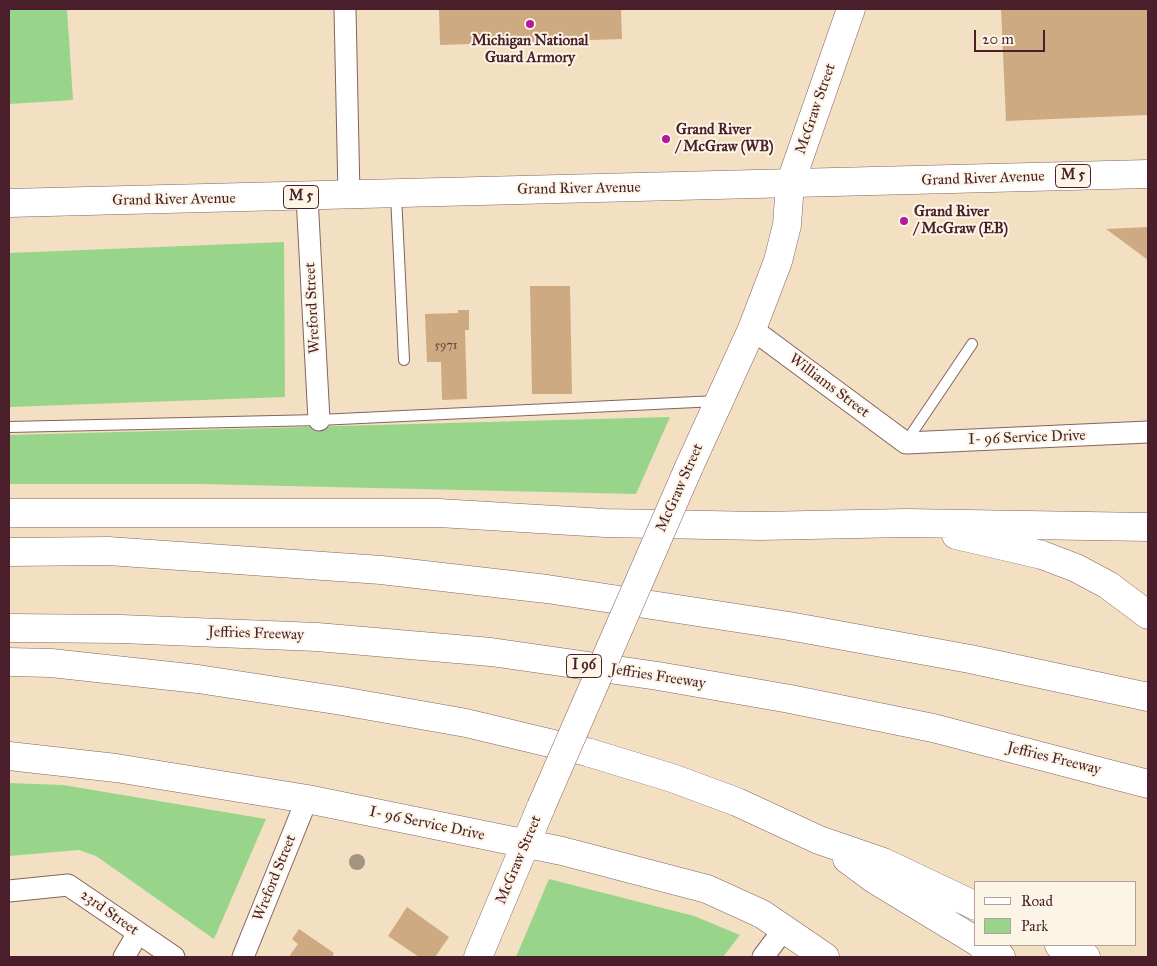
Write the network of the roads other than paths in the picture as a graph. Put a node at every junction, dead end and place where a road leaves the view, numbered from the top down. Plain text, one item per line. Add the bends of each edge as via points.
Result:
1 (345, 9) edge
2 (850, 9) edge
3 (1145, 177) edge
4 (790, 184) junction
5 (396, 194) junction
6 (307, 196) junction
7 (350, 196) junction
8 (9, 204) edge
9 (752, 329) junction
10 (972, 344) dead end
11 (404, 360) dead end
12 (717, 401) junction
13 (319, 420) junction
14 (9, 427) edge
15 (1148, 432) edge
16 (906, 443) junction
17 (9, 513) edge
18 (906, 522) junction
19 (1148, 527) edge
20 (9, 552) edge
21 (1148, 616) edge
22 (9, 628) edge
23 (9, 662) edge
24 (1148, 697) edge
25 (9, 756) edge
26 (1148, 784) edge
27 (307, 799) junction
28 (819, 840) junction
29 (525, 843) junction
30 (9, 891) edge
31 (974, 905) edge
32 (784, 929) junction
33 (138, 933) junction
34 (974, 941) edge
35 (983, 946) edge
36 (1060, 946) edge
37 (124, 957) edge
38 (174, 957) edge
39 (242, 957) edge
40 (478, 957) edge
41 (763, 957) edge
42 (826, 957) edge
43 (1001, 957) edge
44 (1086, 957) edge

1 - 7 street
2 - 4 main road, McGraw Street
3 - 4 main road, Grand River Avenue / M 5
4 - 5 main road, Grand River Avenue / M 5
4 - 9 main road, McGraw Street via 787,226
5 - 7 main road, Grand River Avenue / M 5
5 - 11 lane
6 - 7 main road, Grand River Avenue / M 5
6 - 8 main road, Grand River Avenue / M 5
6 - 13 street, Wreford Street
9 - 12 main road, McGraw Street
9 - 16 street, Williams Street
10 - 16 lane
12 - 13 lane
12 - 29 main road, McGraw Street, bridge
13 - 14 lane
15 - 16 street, I- 96 Service Drive
17 - 18 main road via 439,513 606,523 760,526
18 - 19 main road
18 - 21 main road via 1042,556 1076,568 1108,584
20 - 24 main road via 108,551 381,570 547,589 789,626 970,659
22 - 26 main road, Jeffries Freeway / I 96 via 317,637 491,652 790,698 933,728
23 - 28 main road via 51,663 198,679 466,723 586,752 672,778 737,802
25 - 27 main road, I- 96 Service Drive via 97,766
27 - 29 main road, I- 96 Service Drive
27 - 39 street, Wreford Street
28 - 31 main road via 883,862
28 - 34 main road via 874,879
29 - 32 main road, I- 96 Service Drive via 707,889 762,914
29 - 40 main road, McGraw Street
30 - 33 street, 23rd Street via 68,885
32 - 41 street
32 - 42 main road, I- 96 Service Drive
33 - 37 street
33 - 38 street, 23rd Street
35 - 43 main road
36 - 44 main road

